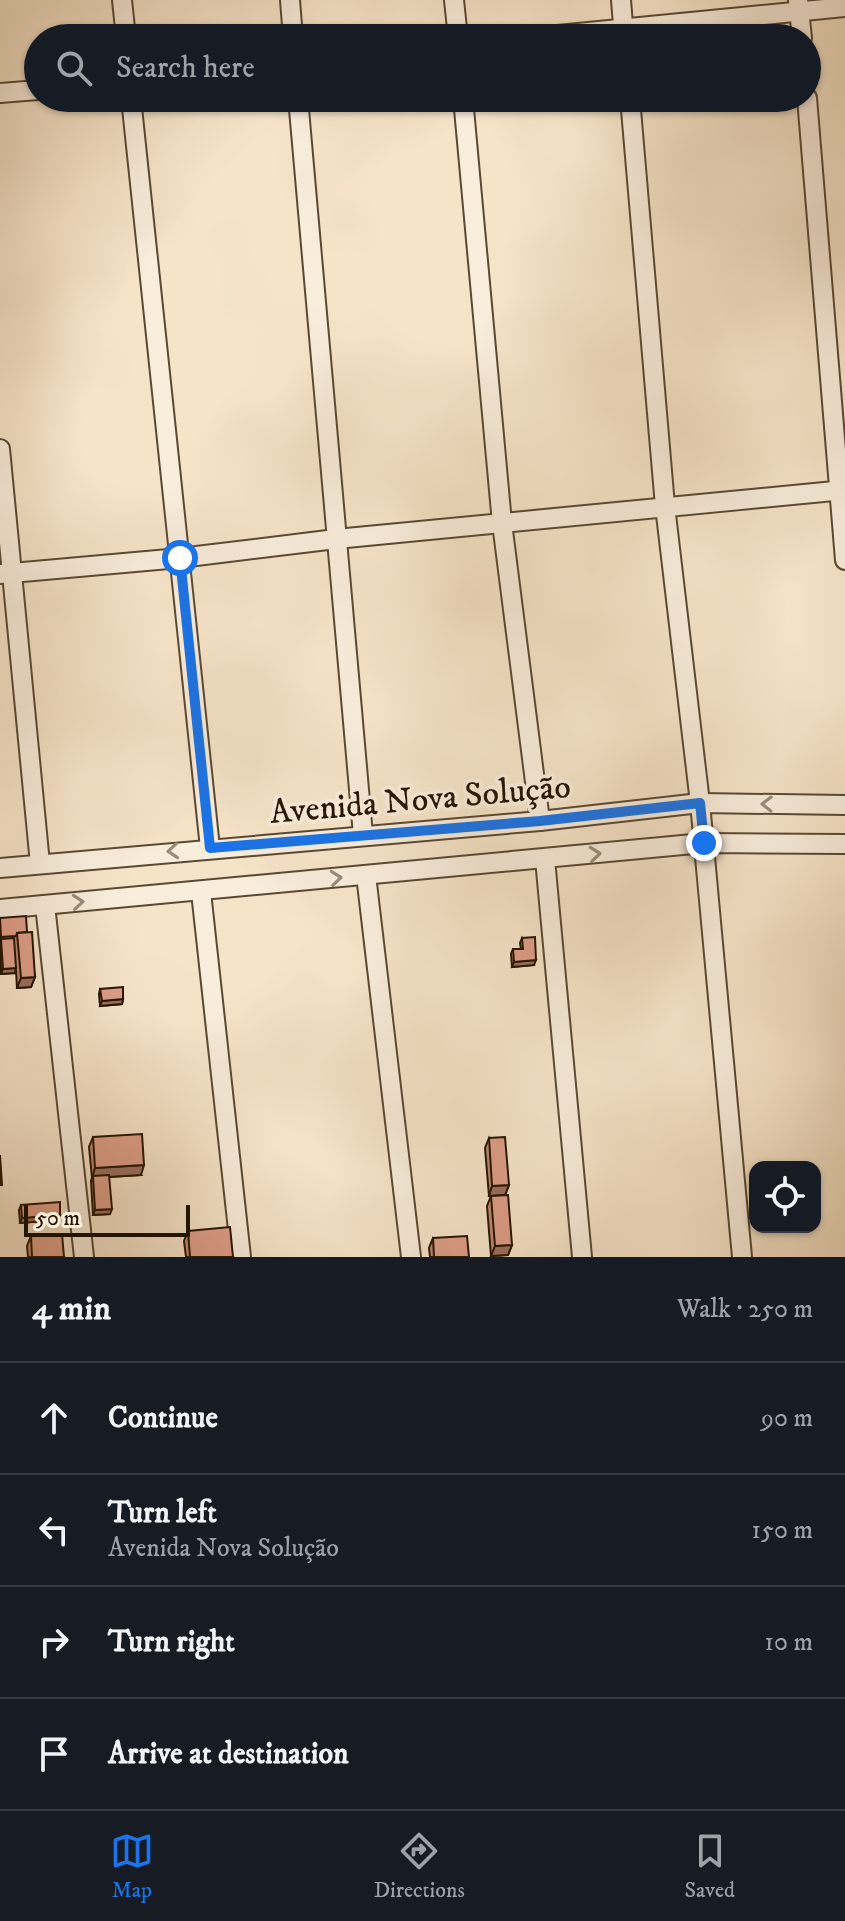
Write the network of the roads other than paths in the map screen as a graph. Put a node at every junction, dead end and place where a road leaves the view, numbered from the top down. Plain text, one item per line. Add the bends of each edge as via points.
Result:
1 (122, 0) edge
2 (290, 0) edge
3 (454, 0) edge
4 (621, 0) edge
5 (799, 5) edge
6 (845, 7) edge
7 (125, 24) edge
8 (292, 24) edge
9 (457, 24) edge
10 (623, 24) edge
11 (680, 24) edge
12 (24, 91) edge
13 (0, 93) edge
14 (132, 112) edge
15 (299, 112) edge
16 (464, 112) edge
17 (631, 112) edge
18 (808, 112) edge
19 (0, 449) edge
20 (842, 490) edge
21 (665, 506) junction
22 (502, 523) junction
23 (336, 539) junction
24 (180, 558) junction
25 (845, 560) edge
26 (6, 573) edge
27 (700, 803) junction
28 (845, 805) edge
29 (540, 821) junction
30 (363, 835) junction
31 (704, 843) junction
32 (845, 844) edge
33 (210, 848) junction
34 (545, 859) junction
35 (40, 864) junction
36 (0, 868) edge
37 (366, 875) junction
38 (201, 892) junction
39 (45, 905) junction
40 (0, 909) edge
41 (84, 1257) edge
42 (241, 1257) edge
43 (411, 1257) edge
44 (582, 1257) edge
45 (742, 1257) edge

1 - 7 street
2 - 8 street
3 - 9 street
4 - 10 street
5 - 6 street
5 - 11 street
12 - 13 street
14 - 24 street
15 - 23 street
16 - 22 street
17 - 21 street
18 - 20 street
19 - 26 street
20 - 21 street
20 - 25 street
21 - 22 street
21 - 27 street
22 - 23 street
22 - 29 street
23 - 24 street
23 - 30 street
24 - 26 street
24 - 33 street
26 - 35 street
28 -> 27 street, Avenida Nova Solução
27 - 29 street, Avenida Nova Solução
27 - 31 street
29 - 30 street, Avenida Nova Solução
30 - 33 street, Avenida Nova Solução
31 - 32 street, Avenida Nova Solução
34 -> 31 street, Avenida Nova Solução
31 - 45 street
33 -> 35 street, Avenida Nova Solução
34 - 37 street, Avenida Nova Solução
34 - 44 street
35 - 36 street, Avenida Nova Solução
38 -> 37 street, Avenida Nova Solução
37 - 43 street
39 -> 38 street, Avenida Nova Solução
38 - 42 street
39 - 40 street, Avenida Nova Solução
39 - 41 street

